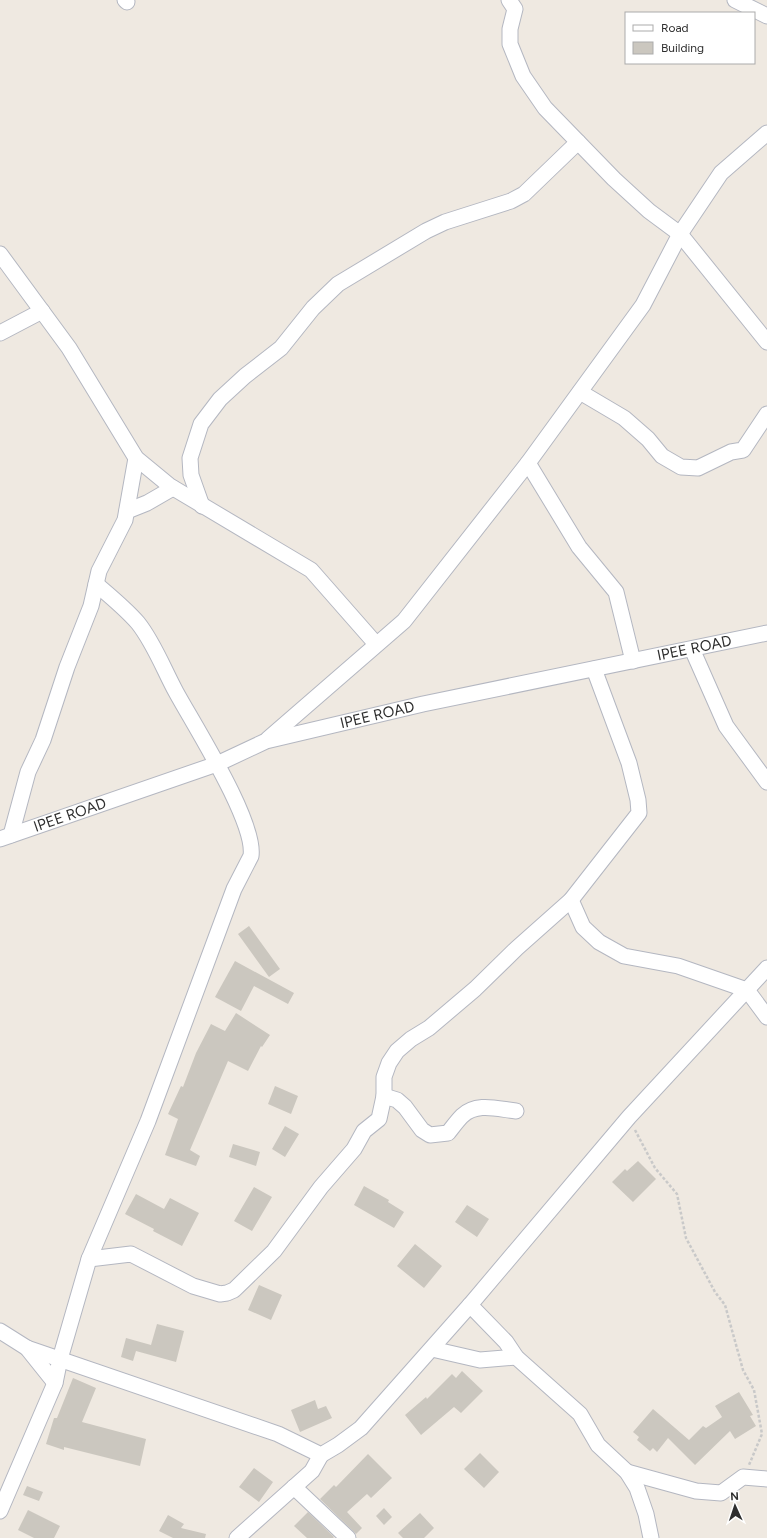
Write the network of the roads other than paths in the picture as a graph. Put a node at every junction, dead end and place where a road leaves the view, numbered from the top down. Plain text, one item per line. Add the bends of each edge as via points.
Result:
1 (509, 0) edge
2 (735, 0) edge
3 (767, 16) edge
4 (767, 133) edge
5 (578, 142) junction
6 (680, 234) junction
7 (0, 254) edge
8 (42, 311) junction
9 (0, 332) edge
10 (767, 342) edge
11 (580, 392) junction
12 (767, 414) edge
13 (136, 458) junction
14 (528, 463) junction
15 (173, 488) junction
16 (202, 506) junction
17 (127, 511) junction
18 (96, 584) junction
19 (767, 633) edge
20 (376, 644) junction
21 (692, 649) junction
22 (633, 661) junction
23 (594, 669) junction
24 (266, 741) junction
25 (217, 764) junction
26 (767, 782) edge
27 (5, 837) edge
28 (571, 900) junction
29 (767, 968) edge
30 (747, 990) junction
31 (767, 1016) edge
32 (384, 1096) junction
33 (516, 1110) dead end
34 (89, 1259) junction
35 (470, 1305) junction
36 (0, 1330) edge
37 (28, 1348) junction
38 (432, 1349) junction
39 (516, 1357) junction
40 (60, 1359) junction
41 (55, 1383) junction
42 (321, 1455) junction
43 (627, 1472) junction
44 (767, 1479) edge
45 (294, 1487) junction
46 (0, 1511) edge
47 (237, 1538) edge
48 (348, 1538) edge
49 (651, 1538) edge

1 - 5 street via 516,9 510,30 510,44 523,76 545,108
2 - 3 street
4 - 6 street via 721,173
5 - 6 street via 649,211
5 - 16 street via 524,194 426,231 338,284 313,308 281,348 220,399 201,424 190,458 191,475
6 - 10 street
6 - 11 street via 643,305
7 - 8 street
8 - 9 street
8 - 13 street
11 - 12 street via 624,418 648,439 662,456 681,467 698,468 731,452 742,450
11 - 14 street
13 - 15 street
13 - 17 street
14 - 20 street via 404,621
14 - 22 street via 579,547 616,592
15 - 16 street
15 - 17 street
16 - 20 street via 311,570
17 - 18 street via 125,520 104,559
18 - 25 street via 138,624
18 - 27 street via 91,606 67,667 43,740 28,772
19 - 21 street, IPEE ROAD
20 - 24 street
21 - 22 street, IPEE ROAD
21 - 26 street via 726,726
22 - 23 street, IPEE ROAD
23 - 24 street, IPEE ROAD via 423,704
23 - 28 street via 628,763 639,813
24 - 25 street, IPEE ROAD
25 - 27 street, IPEE ROAD
25 - 34 street via 242,818 251,844 251,856 234,889 148,1121
28 - 30 street via 583,927 599,942 624,956 678,966
28 - 32 street via 516,948 475,989 397,1051 384,1077
29 - 30 street
30 - 31 street
30 - 35 street via 629,1117
32 - 33 street via 397,1100 422,1130 430,1135 448,1133 461,1117 478,1108
32 - 34 street via 379,1119 364,1131 354,1149 321,1187 274,1250 234,1290 220,1294 193,1286 131,1254
34 - 40 street
35 - 38 street
35 - 39 street via 506,1342
36 - 37 street
37 - 40 street
37 - 41 street
38 - 39 street via 480,1360
38 - 42 street via 361,1428
39 - 43 street via 580,1414 598,1445
40 - 41 street
40 - 42 street via 278,1434
41 - 46 street
42 - 45 street via 312,1471
43 - 44 street via 696,1491 721,1493 743,1477
43 - 49 street via 637,1488
45 - 47 street
45 - 48 street

